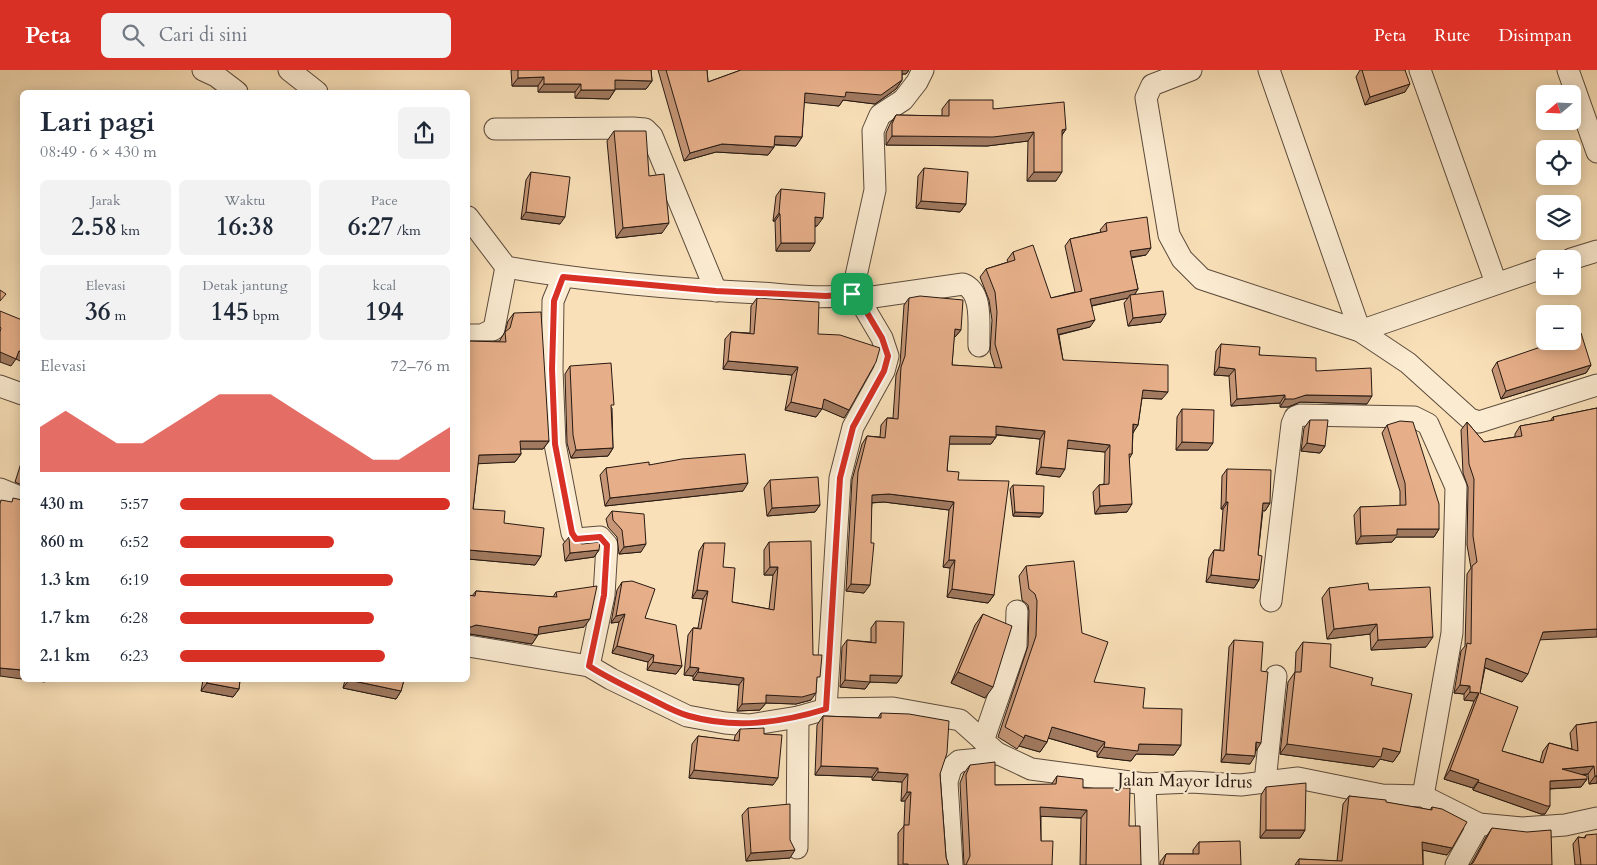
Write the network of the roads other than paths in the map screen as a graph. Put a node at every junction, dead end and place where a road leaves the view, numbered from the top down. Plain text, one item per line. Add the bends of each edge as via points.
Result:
1 (203, 70) edge
2 (289, 70) edge
3 (923, 70) edge
4 (1191, 70) edge
5 (1269, 70) edge
6 (1420, 70) edge
7 (1568, 70) edge
8 (234, 90) edge
9 (314, 90) edge
10 (495, 129) dead end
11 (1597, 152) edge
12 (470, 220) edge
13 (1597, 250) edge
14 (1581, 256) edge
15 (506, 267) junction
16 (1536, 270) edge
17 (563, 277) junction
18 (1496, 283) junction
19 (716, 291) junction
20 (856, 297) junction
21 (1360, 330) junction
22 (470, 335) edge
23 (979, 346) dead end
24 (1597, 385) edge
25 (0, 386) edge
26 (20, 393) edge
27 (0, 490) edge
28 (20, 497) edge
29 (1271, 601) dead end
30 (1017, 611) dead end
31 (470, 646) edge
32 (589, 666) junction
33 (1276, 676) dead end
34 (826, 709) junction
35 (798, 718) junction
36 (990, 747) junction
37 (1265, 782) junction
38 (1145, 784) junction
39 (1423, 796) junction
40 (1597, 818) edge
41 (1480, 824) junction
42 (797, 848) dead end
43 (952, 865) edge
44 (1148, 865) edge
45 (1456, 865) edge

1 - 8 street
2 - 9 street
3 - 20 street via 902,100 880,115 873,131 875,190
4 - 21 street via 1152,84 1146,98 1169,235 1182,259 1202,279
5 - 21 street
6 - 18 street
7 - 11 street
10 - 19 street via 645,130 652,136
12 - 15 street
13 - 14 street
15 - 17 street
15 - 22 street via 494,330
16 - 18 street
17 - 19 street
17 - 32 street via 554,301 555,444 572,533 576,539 582,540 600,537 607,545 604,595
18 - 21 street
19 - 20 street
20 - 23 street via 963,284 971,287 976,295
20 - 34 street via 882,338 888,356 884,371 853,427 840,478
21 - 24 street via 1408,363 1470,419 1479,422
25 - 26 street
27 - 28 street
29 - 39 street via 1295,417 1386,416 1422,419 1428,424 1456,487 1452,633
30 - 36 street via 1016,646
31 - 32 street, Jalan Mayor Idrus
32 - 35 street, Jalan Mayor Idrus via 688,716 749,724
33 - 37 street
34 - 35 street, Jalan Mayor Idrus
34 - 36 street, Jalan Mayor Idrus via 893,708 960,720
35 - 42 street
36 - 38 street, Jalan Mayor Idrus via 1031,769
36 - 43 street via 981,759 960,761 951,768 947,782
37 - 38 street, Jalan Mayor Idrus via 1240,785
37 - 39 street, Jalan Mayor Idrus via 1298,778 1382,795
38 - 44 street
39 - 41 street, Jalan Mayor Idrus
40 - 41 street, Jalan Mayor Idrus via 1565,825 1522,828
41 - 45 street

